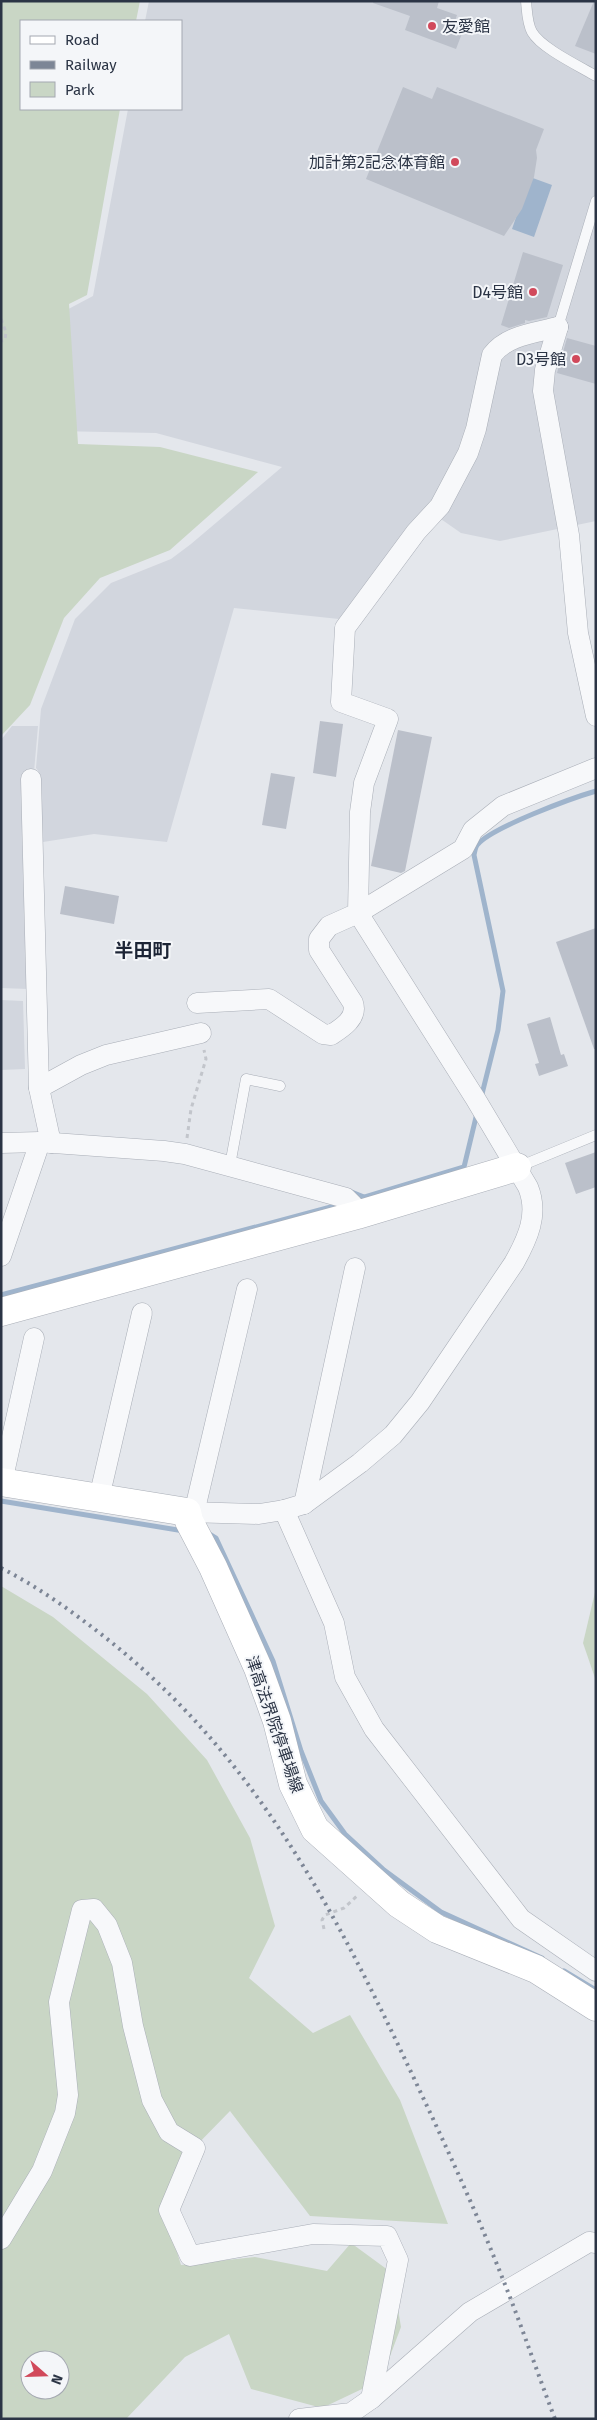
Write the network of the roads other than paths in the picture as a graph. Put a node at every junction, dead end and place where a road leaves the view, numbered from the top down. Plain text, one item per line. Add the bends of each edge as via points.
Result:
1 (526, 1) edge
2 (596, 76) edge
3 (596, 201) edge
4 (558, 326) junction
5 (596, 716) edge
6 (596, 768) edge
7 (31, 779) dead end
8 (358, 913) junction
9 (196, 1002) dead end
10 (201, 1033) road end
11 (280, 1086) dead end
12 (39, 1088) junction
13 (596, 1134) edge
14 (47, 1138) junction
15 (1, 1144) edge
16 (231, 1160) junction
17 (517, 1167) junction
18 (352, 1206) junction
19 (1, 1256) edge
20 (355, 1268) dead end
21 (247, 1289) dead end
22 (1, 1312) edge
23 (142, 1313) dead end
24 (34, 1338) dead end
25 (2, 1482) edge
26 (99, 1498) junction
27 (304, 1504) junction
28 (284, 1510) junction
29 (192, 1522) junction
30 (521, 1918) junction
31 (541, 1959) junction
32 (596, 1970) edge
33 (596, 1975) edge
34 (596, 2007) edge
35 (1, 2239) edge
36 (596, 2243) edge
37 (371, 2398) junction
38 (299, 2419) edge

1 - 2 lane via 532,32 542,42
3 - 4 lane
4 - 5 street via 545,370 543,391 569,535 578,633
4 - 8 street via 511,339 499,345 492,354 474,437 440,506 416,532 344,628 341,702 388,719 364,783 360,812
6 - 8 street via 503,806 473,830 463,849
7 - 12 street
8 - 9 street via 330,926 319,939 319,950 354,1008 351,1018 331,1034 315,1030 269,999
8 - 17 street
10 - 12 street via 106,1055
11 - 16 lane via 246,1079
12 - 14 street
13 - 17 lane
14 - 15 street
14 - 16 street
14 - 19 street
16 - 18 street
17 - 18 main road
17 - 27 street via 533,1199 532,1224 514,1263 420,1402 393,1435
18 - 22 main road
20 - 27 street
21 - 29 street
23 - 26 street
24 - 25 street
25 - 26 main road
26 - 29 main road
27 - 28 street
28 - 29 street
28 - 30 street via 334,1623 345,1678 374,1729
29 - 31 main road, 津高法界院停車場線 via 258,1668 277,1721 293,1784 315,1829 399,1904 437,1929
30 - 31 street via 517,1930
30 - 32 street
31 - 33 street
31 - 34 main road, 津高法界院停車場線
35 - 37 street via 42,2171 64,2113 68,2095 59,2002 82,1910 94,1909 107,1925 122,1963 133,2026 152,2100 169,2132 195,2148 169,2210 190,2256 313,2234 387,2236 398,2260
36 - 37 street via 589,2242 470,2312
37 - 38 street via 350,2413

